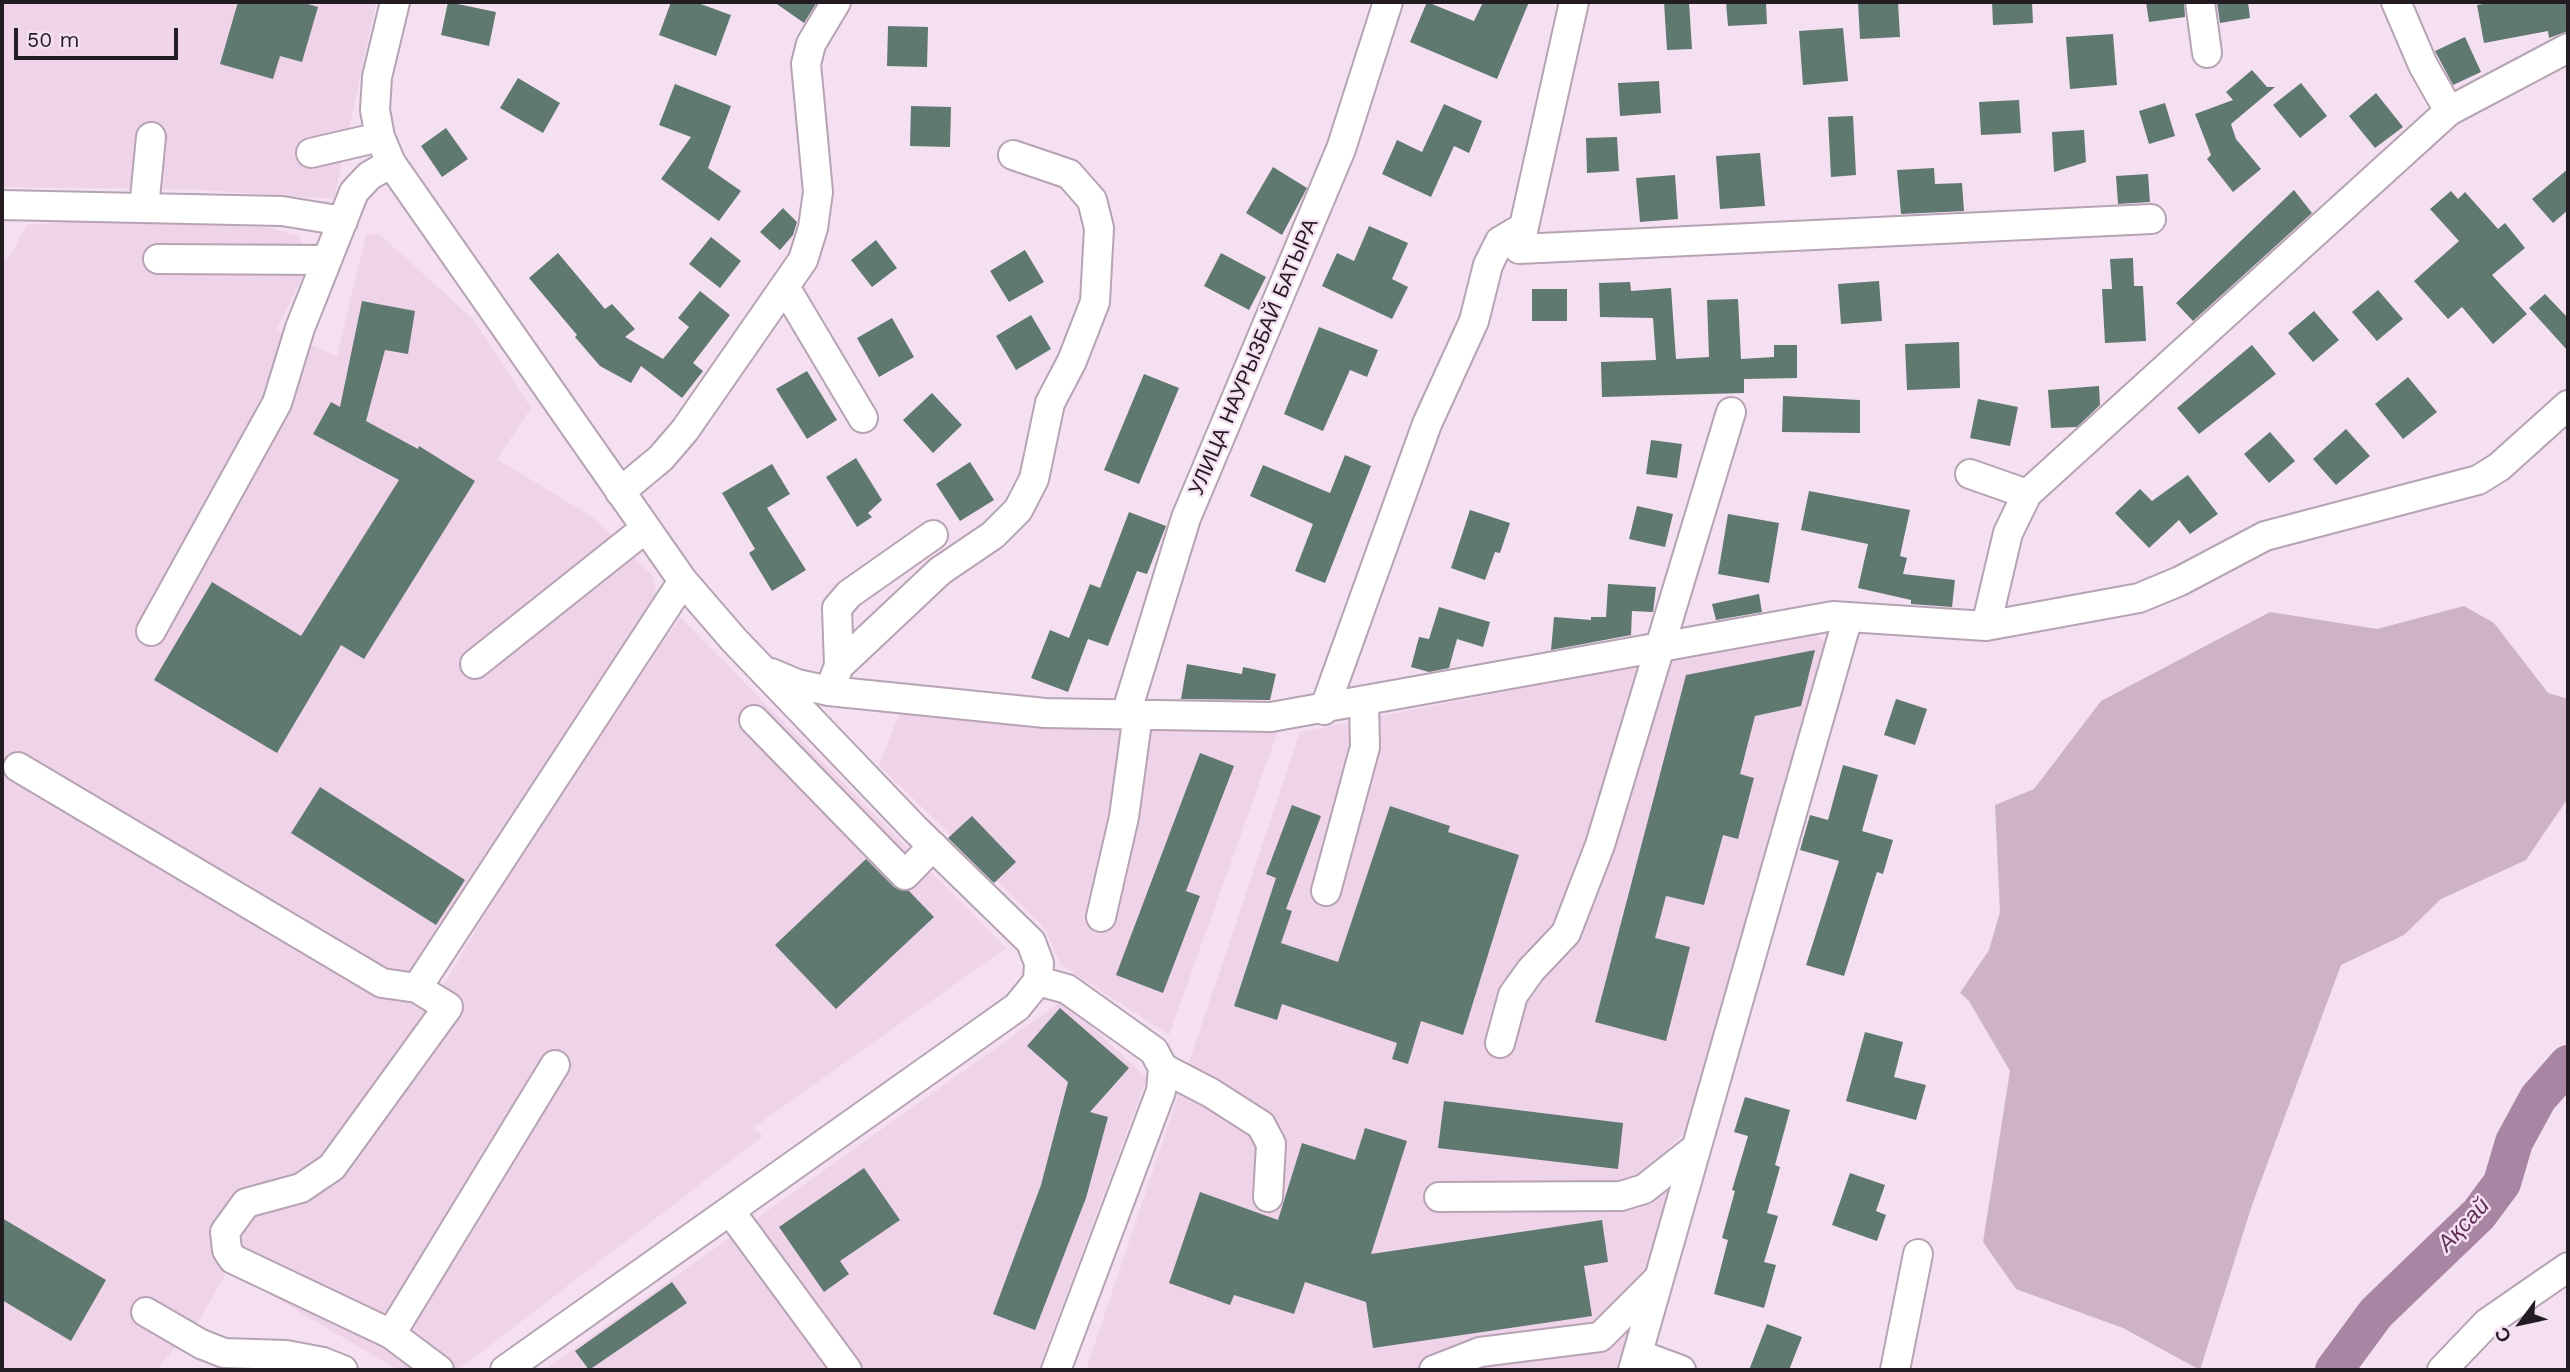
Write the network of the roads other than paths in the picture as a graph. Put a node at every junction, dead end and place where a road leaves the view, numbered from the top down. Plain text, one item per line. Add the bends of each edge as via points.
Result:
1 (395, 2) edge
2 (836, 2) edge
3 (1388, 2) edge
4 (1574, 2) edge
5 (2200, 2) edge
6 (2396, 2) edge
7 (2568, 48) edge
8 (2207, 53) dead end
9 (2449, 111) junction
10 (151, 137) dead end
11 (380, 137) junction
12 (311, 153) dead end
13 (1013, 155) dead end
14 (391, 163) junction
15 (2, 205) edge
16 (144, 208) junction
17 (2151, 219) dead end
18 (343, 221) junction
19 (1524, 227) junction
20 (158, 259) dead end
21 (327, 260) junction
22 (785, 287) junction
23 (2568, 405) edge
24 (1731, 412) dead end
25 (863, 418) dead end
26 (1970, 474) dead end
27 (620, 492) junction
28 (2027, 494) junction
29 (646, 528) junction
30 (933, 535) dead end
31 (684, 581) junction
32 (1848, 617) junction
33 (1986, 626) junction
34 (151, 631) dead end
35 (1658, 648) junction
36 (475, 664) dead end
37 (763, 669) junction
38 (834, 678) junction
39 (1364, 702) junction
40 (1324, 710) junction
41 (1132, 714) junction
42 (754, 720) dead end
43 (18, 767) dead end
44 (933, 846) junction
45 (1326, 891) dead end
46 (1101, 917) dead end
47 (1038, 981) junction
48 (418, 988) junction
49 (1500, 1043) dead end
50 (555, 1065) dead end
51 (1163, 1068) junction
52 (1696, 1148) junction
53 (1268, 1197) dead end
54 (1438, 1197) dead end
55 (730, 1211) junction
56 (1918, 1254) dead end
57 (2568, 1267) edge
58 (1659, 1278) junction
59 (146, 1312) dead end
60 (391, 1334) junction
61 (1635, 1362) edge
62 (343, 1370) edge
63 (439, 1370) edge
64 (505, 1370) edge
65 (847, 1370) edge
66 (1056, 1370) edge
67 (1434, 1370) edge
68 (1681, 1370) edge
69 (1895, 1370) edge
70 (2442, 1370) edge

1 - 11 street via 377,77 375,110
2 - 22 street via 811,44 806,64 818,192 803,260
3 - 41 street, УЛИЦА НАУРЫЗБАЙ БАТЫРА via 1341,149 1186,519
4 - 19 street
5 - 8 street
6 - 9 street
7 - 9 street
9 - 28 street
10 - 16 street
11 - 12 street
11 - 14 street
13 - 38 street via 1069,174 1092,200 1099,228 1095,302 1050,403 1034,480 1018,510 993,535 940,571
14 - 18 street via 354,192
14 - 27 street
15 - 16 street
16 - 18 street via 282,211
17 - 19 street via 1519,249
18 - 21 street
19 - 40 street via 1500,241 1488,265 1474,321 1427,424
20 - 21 street
21 - 34 street via 277,403
22 - 25 street
22 - 27 street via 685,430 661,458
23 - 33 street via 2478,480 2265,536 2139,598
24 - 35 street
26 - 28 street
27 - 29 street
28 - 33 street via 2008,533
29 - 31 street
29 - 36 street
30 - 38 street via 849,594 837,608
31 - 37 street
31 - 48 street
32 - 33 street
32 - 35 street via 1794,621
32 - 52 street
35 - 39 street
35 - 49 street via 1600,845 1566,933 1513,995
37 - 38 street via 797,684
37 - 44 street
38 - 41 street via 1045,713
39 - 40 street
39 - 45 street via 1365,747
40 - 41 street via 1271,717
41 - 46 street, УЛИЦА НАУРЫЗБАЙ БАТЫРА via 1124,817
42 - 44 street via 905,875
43 - 48 street via 382,983
44 - 47 street via 1031,942 1039,963
47 - 51 street via 1067,989 1154,1051
47 - 55 street via 1017,1007
48 - 60 street via 448,1007 332,1167 301,1188 246,1203 225,1232 233,1259
50 - 60 street
51 - 53 street via 1261,1125 1270,1144
51 - 66 street via 1161,1091
52 - 54 street via 1644,1189 1621,1196
52 - 58 street
55 - 64 street
55 - 65 street
56 - 69 street
57 - 70 street via 2487,1324
58 - 61 street
58 - 67 street via 1600,1337 1480,1352
59 - 62 street via 224,1353 286,1356
60 - 63 street
61 - 68 street

